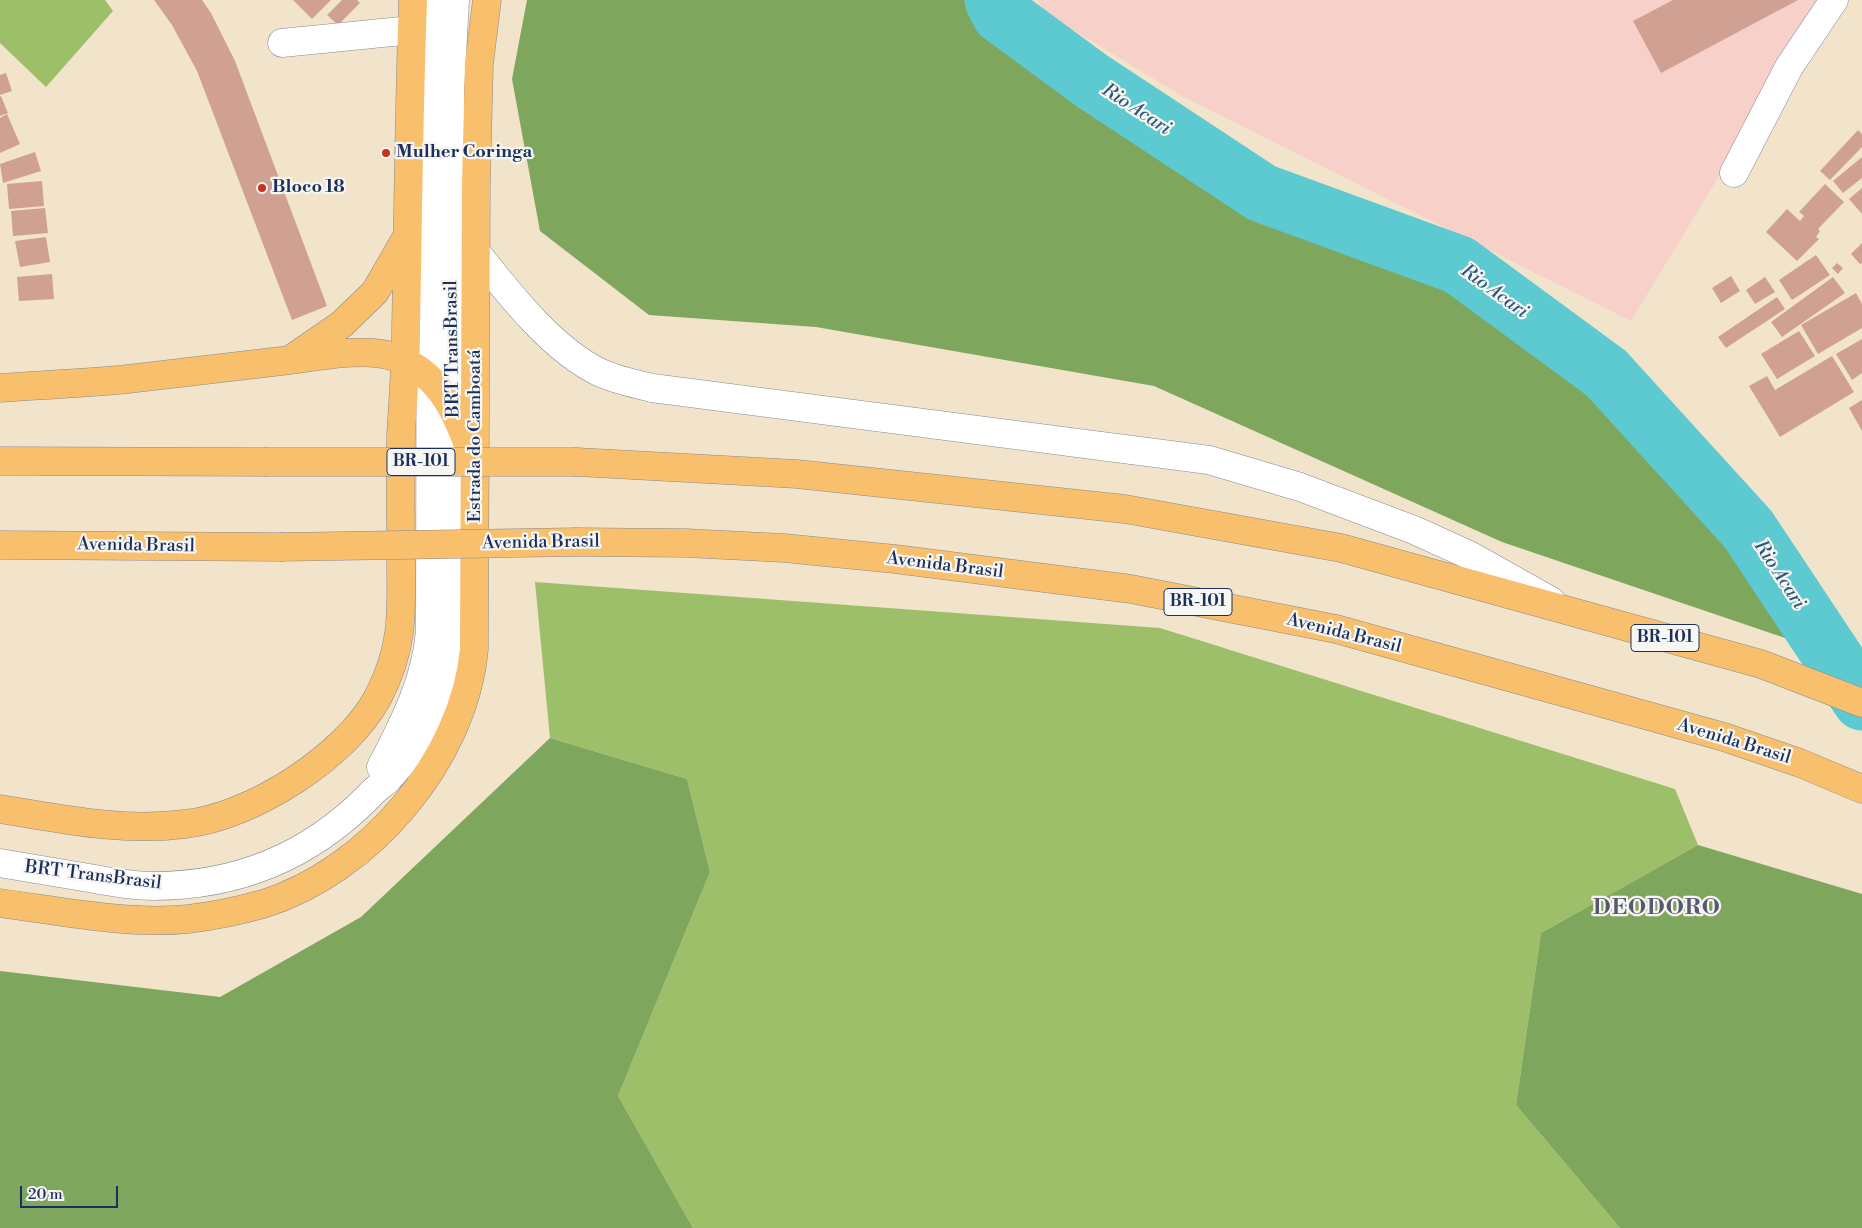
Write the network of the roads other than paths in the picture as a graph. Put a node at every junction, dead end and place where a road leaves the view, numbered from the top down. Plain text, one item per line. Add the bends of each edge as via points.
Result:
1 (413, 0) edge
2 (433, 0) edge
3 (455, 0) edge
4 (487, 0) edge
5 (1834, 0) edge
6 (412, 30) junction
7 (282, 43) dead end
8 (1734, 172) dead end
9 (432, 202) junction
10 (451, 221) junction
11 (407, 236) junction
12 (475, 250) junction
13 (406, 330) junction
14 (290, 360) junction
15 (405, 362) junction
16 (429, 378) junction
17 (0, 388) edge
18 (453, 408) junction
19 (0, 461) edge
20 (476, 466) junction
21 (0, 545) edge
22 (1568, 611) junction
23 (1862, 703) edge
24 (1862, 790) edge
25 (370, 794) junction
26 (0, 809) edge
27 (0, 863) edge
28 (0, 903) edge

1 - 6 main road
2 - 9 lane, BRT TransBrasil via 430,29
3 - 10 lane, BRT TransBrasil via 450,93
4 - 12 main road, Estrada do Camboatá via 479,64
5 - 8 lane via 1789,67
6 - 7 lane
6 - 11 main road
9 - 13 lane
9 - 16 lane, BRT TransBrasil
10 - 12 lane
10 - 18 lane, BRT TransBrasil
11 - 13 main road
11 - 14 main road via 375,292 342,324
12 - 20 main road, Estrada do Camboatá
12 - 22 lane via 520,305 559,343 600,372 623,381 652,388 1209,460 1300,487 1414,530 1469,555
13 - 15 main road
14 - 15 main road via 372,353
14 - 17 main road via 127,379
15 - 16 main road
15 - 26 main road via 399,632 387,676 378,698 364,718 307,772 261,800 203,821 137,828 95,825
16 - 18 main road
16 - 25 lane, BRT TransBrasil via 428,649 417,692
18 - 20 main road
18 - 25 lane, BRT TransBrasil via 457,582 441,683 430,718 389,778
19 - 22 main road, BR-101, bridge via 577,462 797,474 1125,509 1341,548
20 - 28 main road, Estrada do Camboatá via 474,649 467,693 439,758 400,811 370,839 341,865 306,885 264,903 219,915 186,919 128,918
21 - 24 main road, Avenida Brasil / BR-101, bridge via 280,548 686,542 895,559 1131,589 1336,630 1714,735 1800,763
22 - 23 main road, BR-101 via 1761,664
25 - 27 lane, BRT TransBrasil via 336,827 309,846 264,868 217,881 151,886

